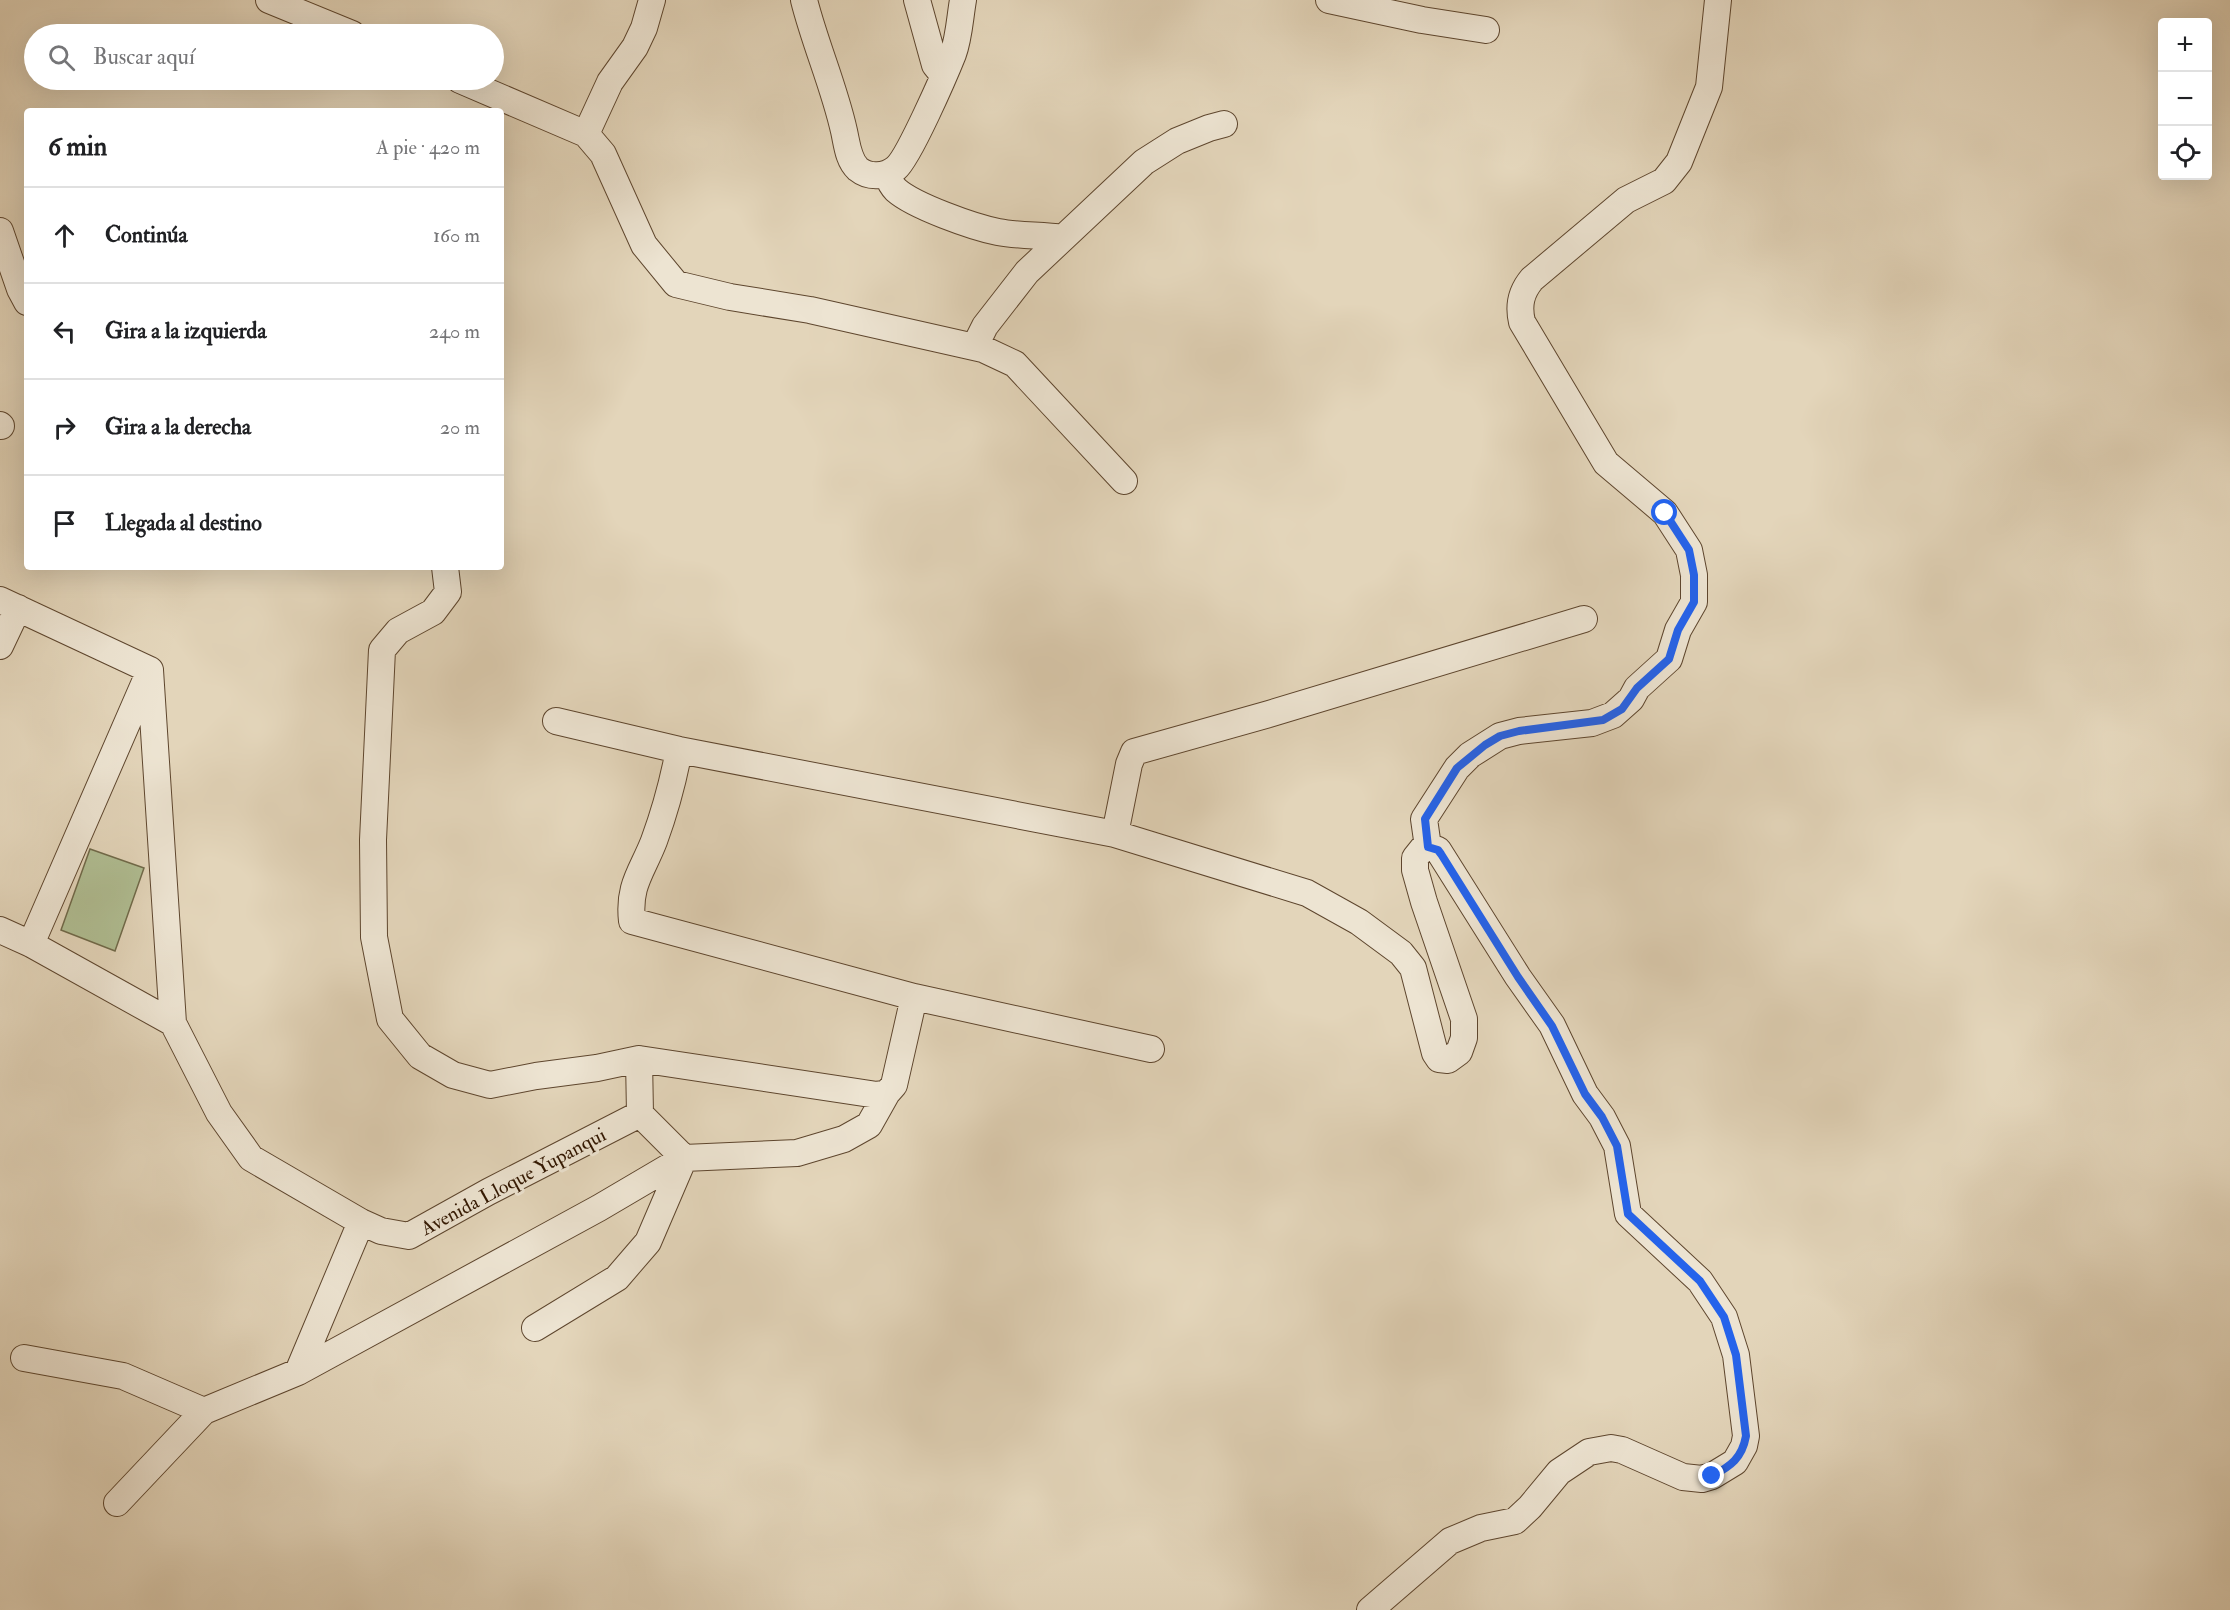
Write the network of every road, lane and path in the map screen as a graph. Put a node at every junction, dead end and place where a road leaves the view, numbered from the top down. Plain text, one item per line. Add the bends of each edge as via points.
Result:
1 (269, 0) edge
2 (652, 0) edge
3 (804, 0) edge
4 (916, 0) edge
5 (963, 0) edge
6 (1329, 0) edge
7 (1718, 0) edge
8 (328, 24) edge
9 (1486, 30) dead end
10 (943, 75) junction
11 (483, 90) edge
12 (1224, 124) dead end
13 (586, 134) junction
14 (887, 174) junction
15 (0, 231) edge
16 (1063, 238) junction
17 (24, 296) edge
18 (975, 346) junction
19 (1124, 481) dead end
20 (445, 570) edge
21 (9, 604) edge
22 (1584, 619) dead end
23 (0, 646) edge
24 (150, 670) junction
25 (556, 721) dead end
26 (679, 750) junction
27 (1115, 834) junction
28 (1428, 847) junction
29 (0, 930) edge
30 (31, 944) junction
31 (914, 997) junction
32 (173, 1023) junction
33 (1151, 1049) dead end
34 (639, 1059) junction
35 (887, 1093) junction
36 (640, 1114) junction
37 (684, 1158) junction
38 (361, 1222) junction
39 (535, 1328) dead end
40 (24, 1358) dead end
41 (298, 1372) junction
42 (204, 1411) junction
43 (117, 1503) dead end
44 (1370, 1610) edge

1 - 8 street
2 - 13 street via 635,47 610,82
3 - 14 street via 834,90 849,155 863,172
4 - 10 street via 935,65
5 - 10 street via 954,52
6 - 9 street
7 - 28 street via 1708,87 1679,162 1664,181 1626,200 1532,279 1520,304 1522,322 1606,463 1665,513 1689,550 1694,602 1678,630 1669,659 1613,715 1592,723 1500,736 1470,755 1457,768 1425,819
10 - 14 street via 900,164
11 - 13 street
12 - 16 street via 1177,141 1152,156
13 - 18 street via 603,154 644,244 676,284
14 - 16 street via 901,194 967,223 997,232
15 - 17 street
16 - 18 street via 1027,272
18 - 19 street via 1015,364
20 - 34 street via 448,592 433,612 398,631 382,650 372,840 374,937 390,1019 420,1056 453,1075 490,1085
21 - 23 street
21 - 24 street
22 - 27 street via 1134,752
24 - 30 street
24 - 32 street
25 - 26 street
26 - 27 street
26 - 31 street via 663,815 635,879 630,906 632,921
27 - 28 street via 1307,893 1359,922 1401,953 1413,968 1435,1053 1439,1059 1448,1060 1462,1046 1464,1019 1415,870 1415,858
28 - 44 street via 1441,854 1552,1026 1585,1094 1602,1117 1617,1146 1628,1214 1700,1281 1721,1311 1736,1355 1746,1436 1735,1462 1702,1479 1683,1477 1622,1450 1588,1452 1558,1472 1515,1521 1481,1528 1449,1541
29 - 30 street
30 - 32 street
31 - 33 street
31 - 35 street via 894,1085
32 - 38 street, Avenida Lloque Yupanqui via 219,1113 250,1158
34 - 35 street via 878,1095
34 - 36 street
35 - 37 street via 869,1125 844,1139 797,1153
36 - 37 street
36 - 38 street, Avenida Lloque Yupanqui via 409,1236 381,1231
37 - 39 street via 648,1242 617,1278
37 - 41 street
38 - 41 street
40 - 42 street via 123,1376
41 - 42 street
42 - 43 street

